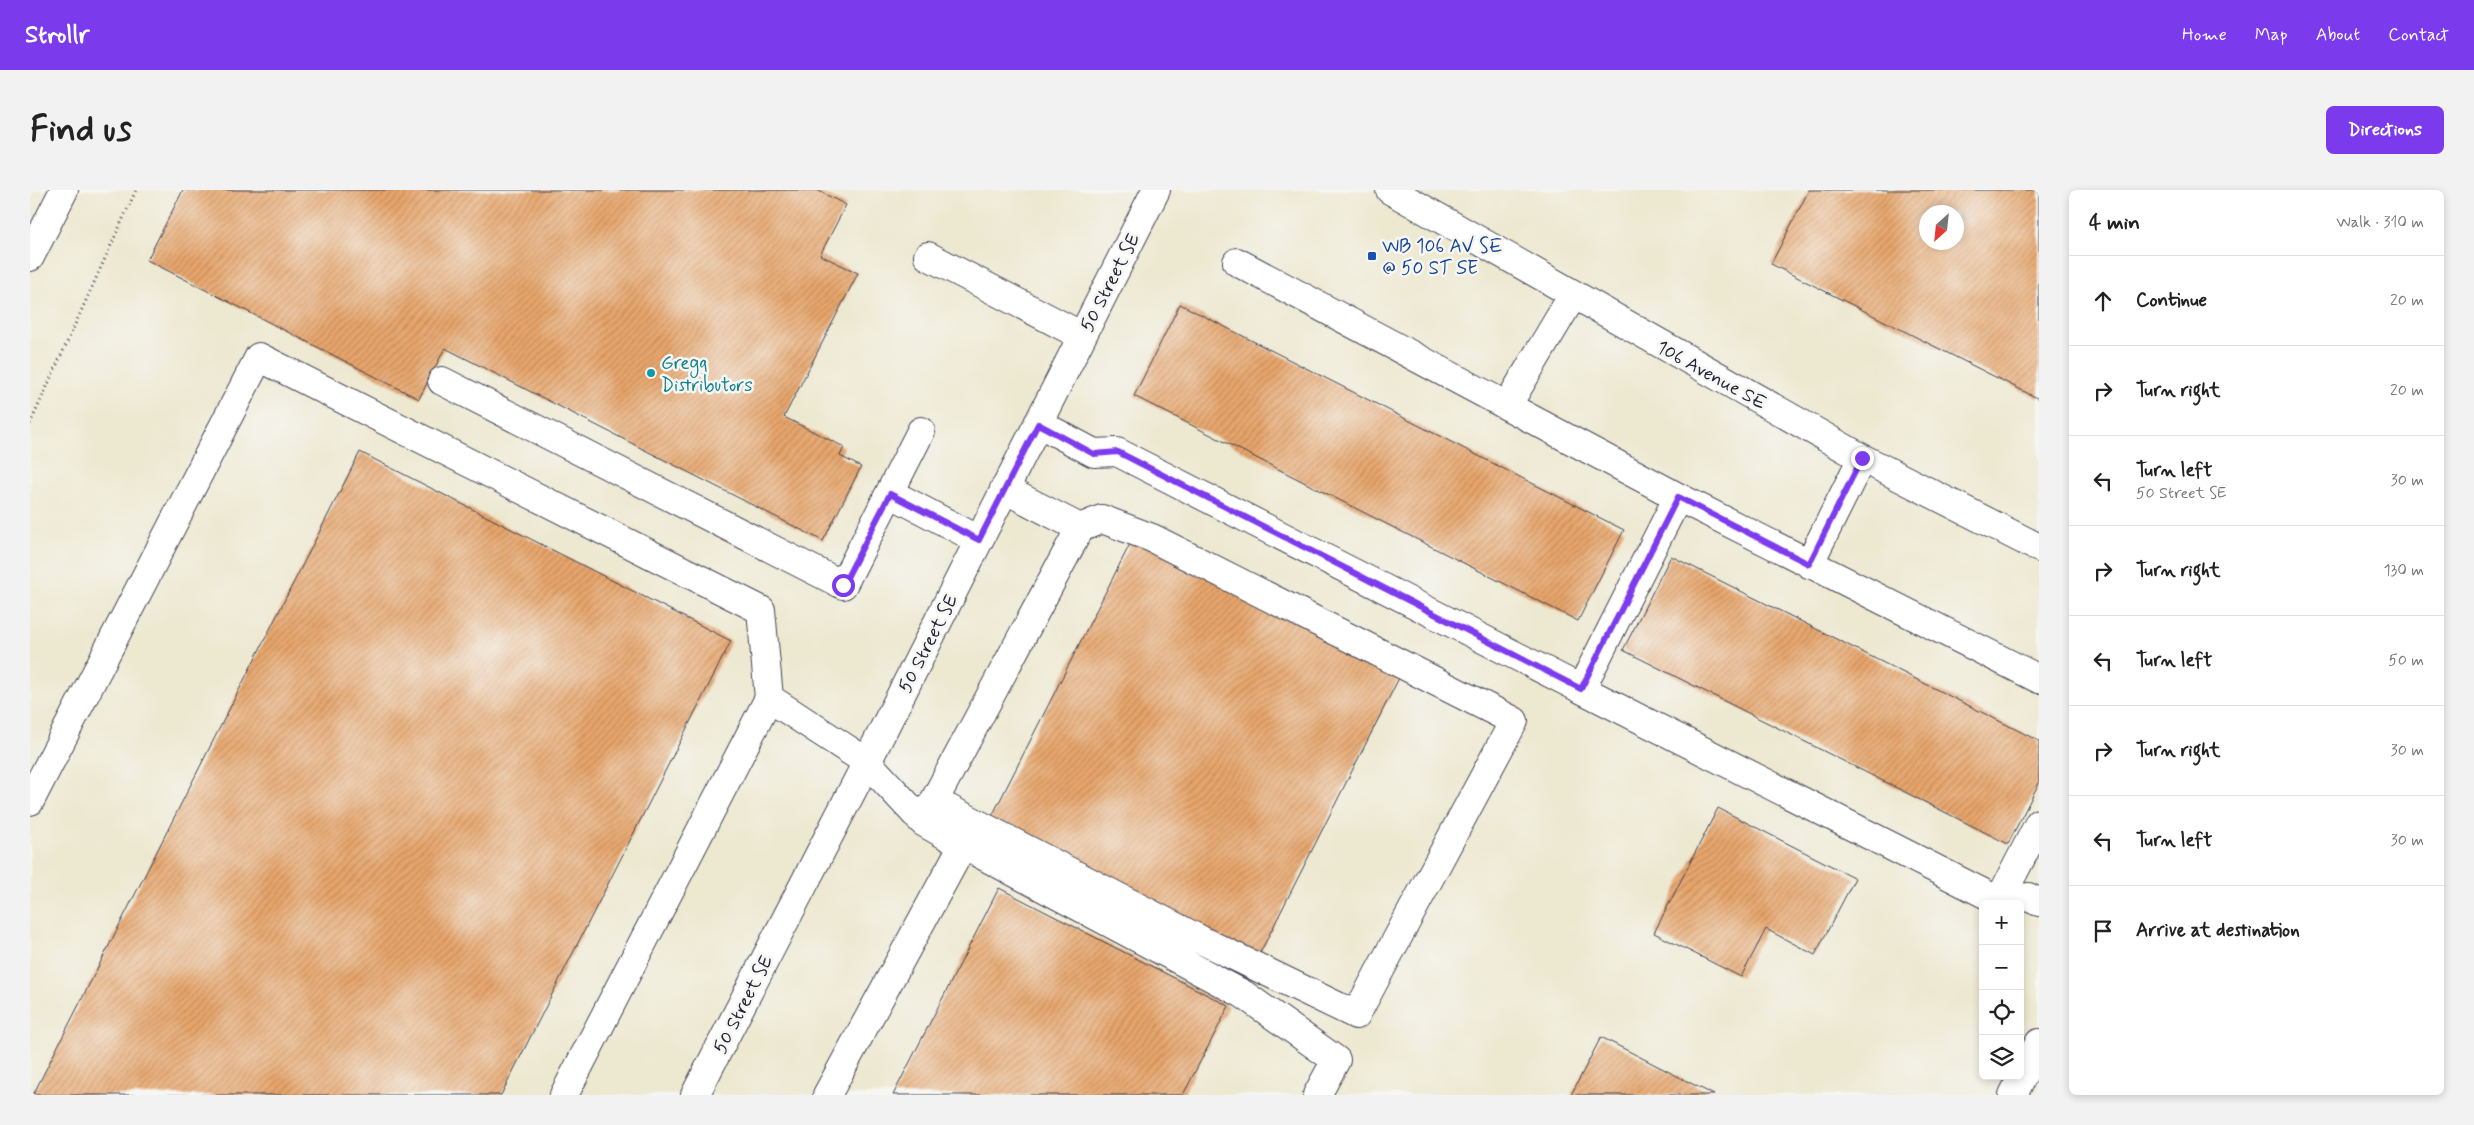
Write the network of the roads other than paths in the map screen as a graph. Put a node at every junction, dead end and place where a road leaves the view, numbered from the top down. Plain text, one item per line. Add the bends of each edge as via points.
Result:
1 (64, 190) edge
2 (1156, 190) edge
3 (1390, 190) edge
4 (928, 256) dead end
5 (30, 257) edge
6 (1237, 262) dead end
7 (1573, 295) junction
8 (1082, 336) junction
9 (442, 381) dead end
10 (1507, 406) junction
11 (1038, 424) junction
12 (921, 431) dead end
13 (1862, 458) junction
14 (1004, 489) junction
15 (890, 494) junction
16 (1678, 497) junction
17 (1080, 528) junction
18 (979, 540) junction
19 (2039, 548) edge
20 (1809, 564) junction
21 (2039, 679) edge
22 (1581, 689) junction
23 (769, 698) junction
24 (867, 762) junction
25 (30, 801) edge
26 (929, 811) junction
27 (2039, 824) edge
28 (963, 845) junction
29 (1997, 900) edge
30 (2000, 900) edge
31 (2006, 900) edge
32 (2039, 902) edge
33 (2039, 1043) edge
34 (564, 1095) edge
35 (695, 1095) edge
36 (827, 1095) edge
37 (1317, 1095) edge
38 (2013, 1095) edge

1 - 5 street
2 - 8 street, 50 Street SE
3 - 7 street, 106 Avenue SE
4 - 8 street
6 - 10 street
7 - 10 street
7 - 13 street, 106 Avenue SE
8 - 11 street, 50 Street SE
9 - 15 street via 843,585
10 - 16 street
11 - 14 street, 50 Street SE
11 - 22 street via 1094,454 1118,452
12 - 15 street
13 - 19 street, 106 Avenue SE
13 - 20 street
14 - 17 street
14 - 18 street, 50 Street SE
15 - 18 street
16 - 20 street
16 - 22 street
17 - 26 street
17 - 26 street via 1102,519 1152,538 1514,721 1356,1015
18 - 24 street, 50 Street SE
20 - 21 street
22 - 29 street
23 - 24 street
23 - 25 street via 760,610 259,358
23 - 34 street
24 - 26 street
24 - 35 street, 50 Street SE
26 - 28 street
27 - 30 street
28 - 36 street
28 - 37 street via 1243,994 1336,1060
31 - 32 street via 2028,897
33 - 38 street

